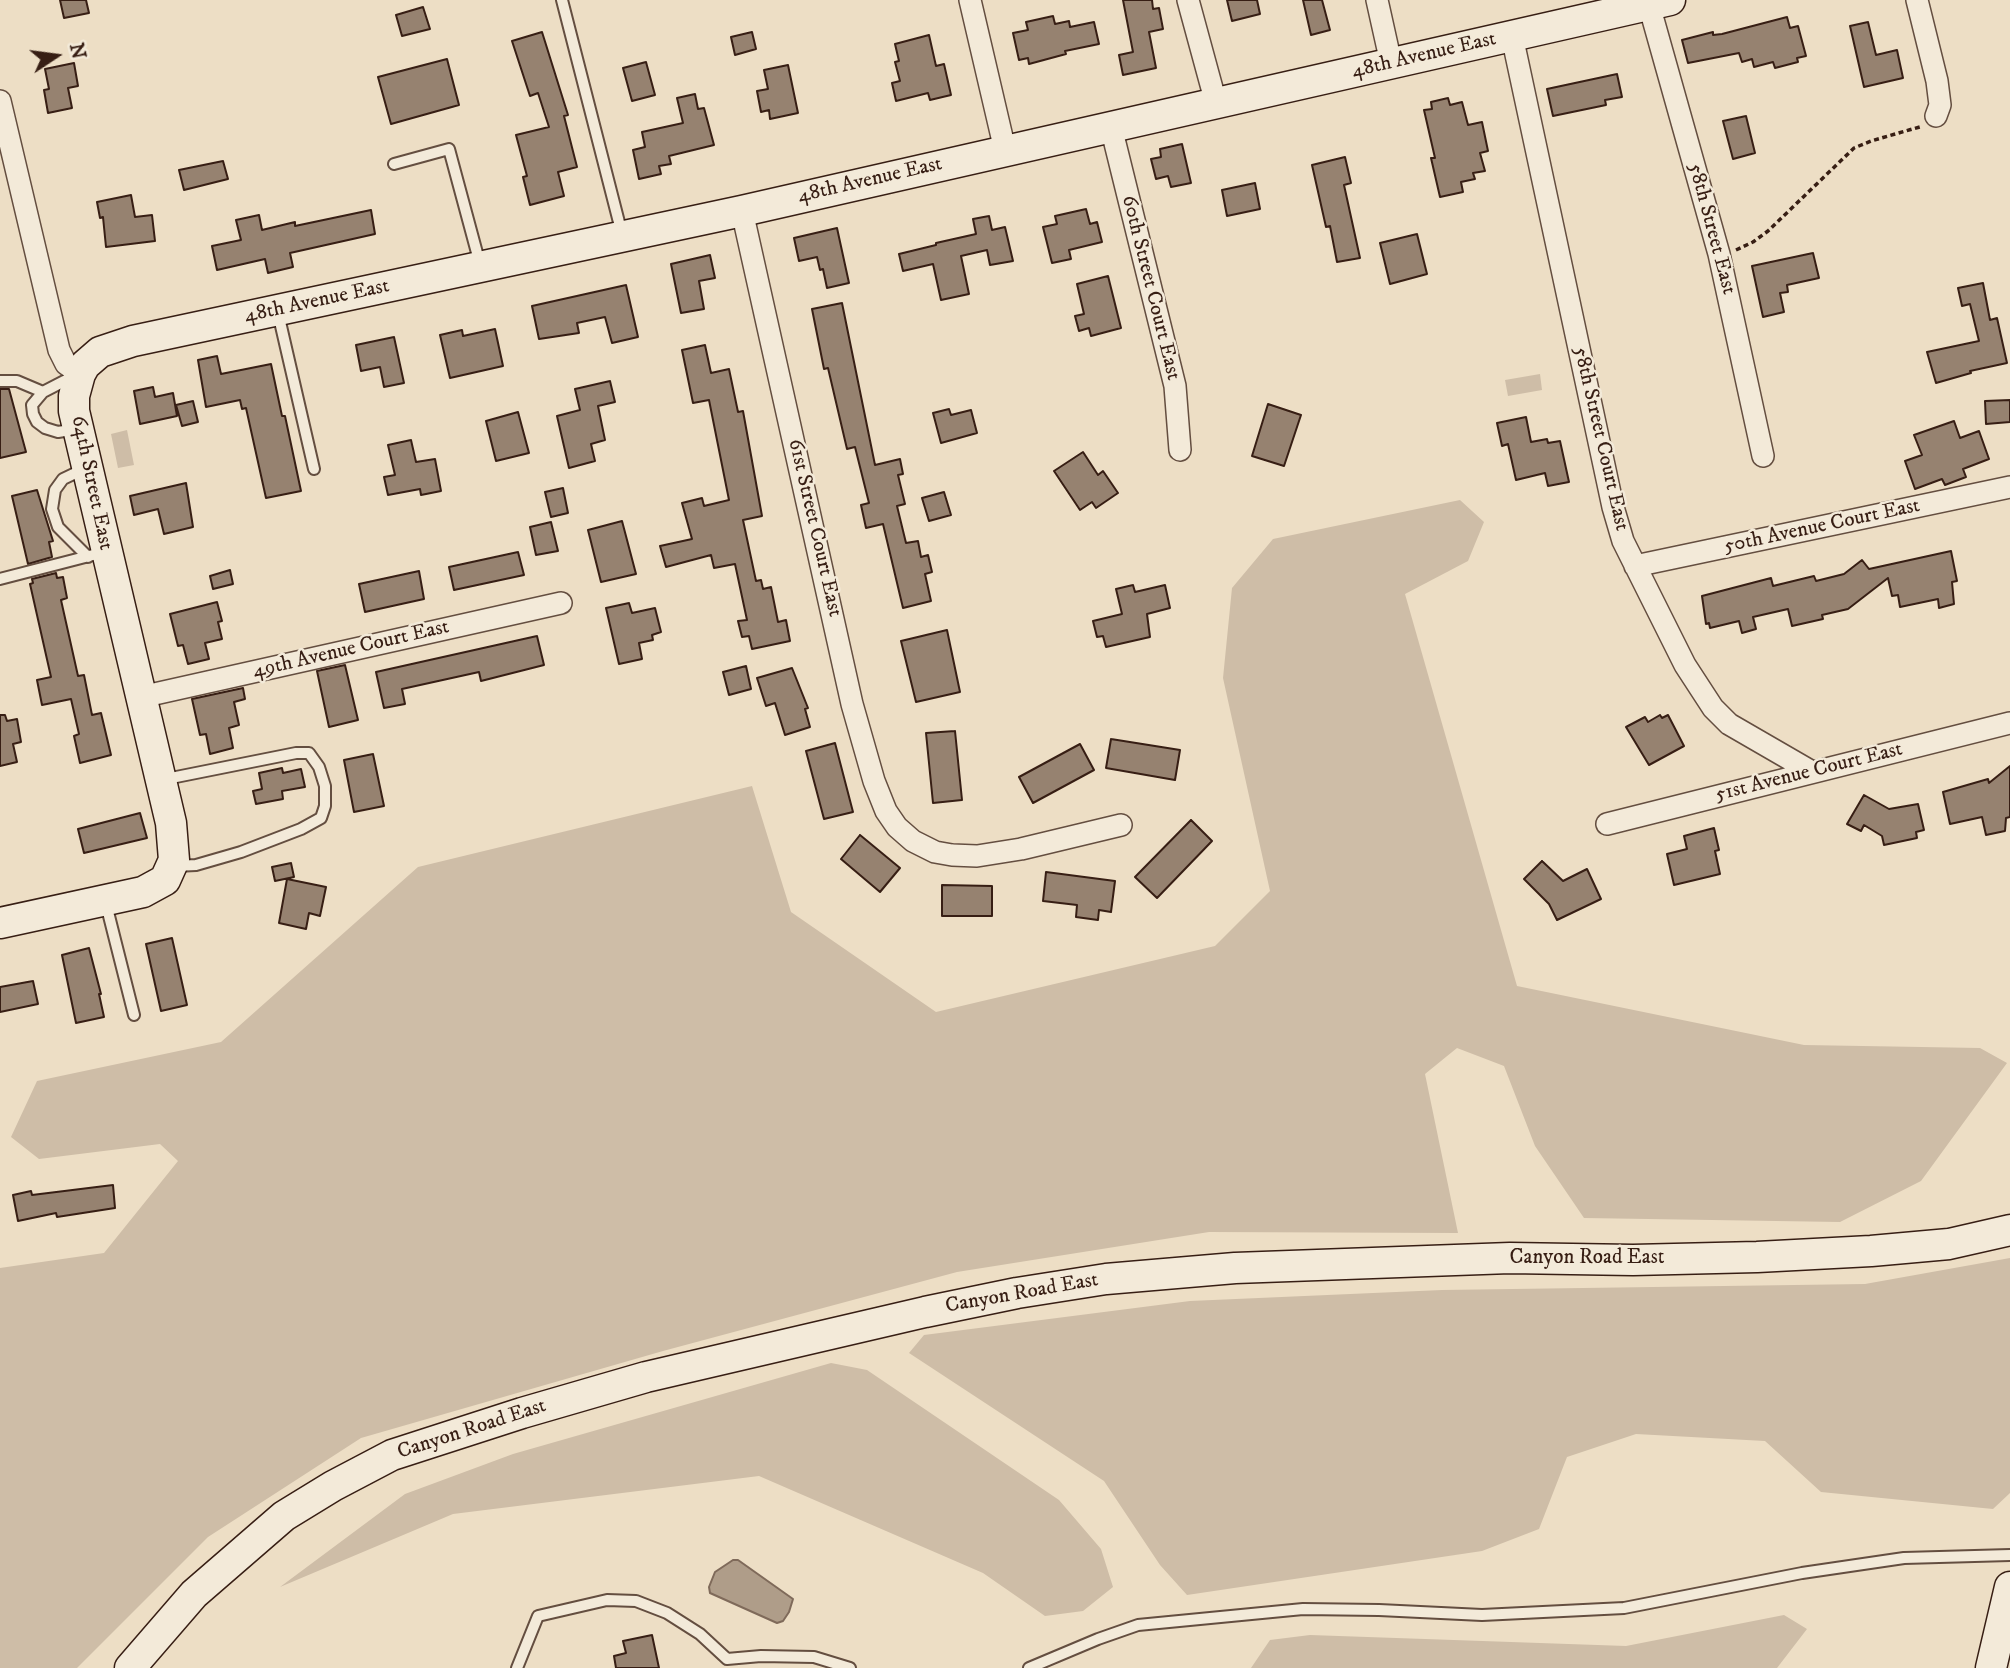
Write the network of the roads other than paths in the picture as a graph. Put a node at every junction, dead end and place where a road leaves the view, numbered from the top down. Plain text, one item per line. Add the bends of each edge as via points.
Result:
1 (562, 0) edge
2 (970, 0) edge
3 (1188, 0) edge
4 (1377, 0) edge
5 (1917, 0) edge
6 (1660, 2) edge
7 (1512, 36) junction
8 (1391, 63) junction
9 (0, 102) edge
10 (1216, 103) junction
11 (1936, 116) road end
12 (1111, 127) junction
13 (1005, 150) junction
14 (394, 164) dead end
15 (742, 211) junction
16 (623, 237) junction
17 (480, 267) junction
18 (277, 310) junction
19 (80, 374) junction
20 (0, 382) edge
21 (43, 392) junction
22 (78, 429) junction
23 (1180, 450) dead end
24 (1763, 456) dead end
25 (86, 468) junction
26 (314, 469) dead end
27 (2010, 487) edge
28 (97, 554) junction
29 (1635, 566) junction
30 (0, 579) edge
31 (561, 603) dead end
32 (141, 697) junction
33 (2010, 723) edge
34 (1812, 772) junction
35 (161, 780) junction
36 (1607, 824) dead end
37 (1121, 825) dead end
38 (171, 869) junction
39 (106, 901) junction
40 (0, 923) edge
41 (134, 1015) dead end
42 (2010, 1230) edge
43 (2010, 1555) edge
44 (2010, 1587) edge
45 (130, 1668) edge
46 (517, 1668) edge
47 (850, 1668) edge
48 (1028, 1668) edge
49 (1991, 1668) edge

1 - 16 lane
2 - 13 street
3 - 10 street
4 - 8 street
5 - 11 street via 1939,93
6 - 7 street, 48th Avenue East
6 - 24 street, 58th Street East
7 - 8 street, 48th Avenue East
7 - 29 street, 58th Street Court East via 1613,506
8 - 10 street, 48th Avenue East
9 - 19 street via 59,350 66,364
10 - 12 street, 48th Avenue East
12 - 13 street, 48th Avenue East
12 - 23 street, 60th Street Court East via 1175,386
13 - 15 street, 48th Avenue East
14 - 17 lane via 449,149
15 - 16 street, 48th Avenue East
15 - 37 street, 61st Street Court East via 852,704 886,811 906,836 935,852 977,856
16 - 17 street, 48th Avenue East
17 - 18 street, 48th Avenue East
18 - 19 street, 48th Avenue East via 133,341 100,352
18 - 26 lane
19 - 21 lane
19 - 22 street, 64th Street East via 74,396
20 - 21 lane via 17,381
21 - 22 lane via 32,405 37,422 58,432
22 - 25 street, 64th Street East
25 - 28 street, 64th Street East
25 - 28 lane via 63,479 55,490 52,509 58,527
27 - 29 street, 50th Avenue Court East
28 - 30 lane
28 - 32 street, 64th Street East
29 - 34 street, 58th Street Court East via 1685,665 1713,708 1729,724
31 - 32 street, 49th Avenue Court East
32 - 35 street, 64th Street East
33 - 34 street, 51st Avenue Court East
34 - 36 street, 51st Avenue Court East
35 - 38 street, 64th Street East via 172,823
35 - 38 lane via 309,752 325,786 321,818 311,824 241,852
38 - 39 street via 165,880 143,892
39 - 40 street
39 - 41 lane
42 - 45 street, Canyon Road East via 1949,1244 1871,1251 1633,1260 1510,1258 1106,1279 925,1312 646,1377 392,1455 333,1486 284,1516 194,1594
43 - 48 lane via 1904,1558 1624,1608 1482,1615 1303,1609 1138,1625
44 - 49 street
46 - 47 lane via 538,1616 607,1600 636,1601 667,1613 727,1659 814,1657

